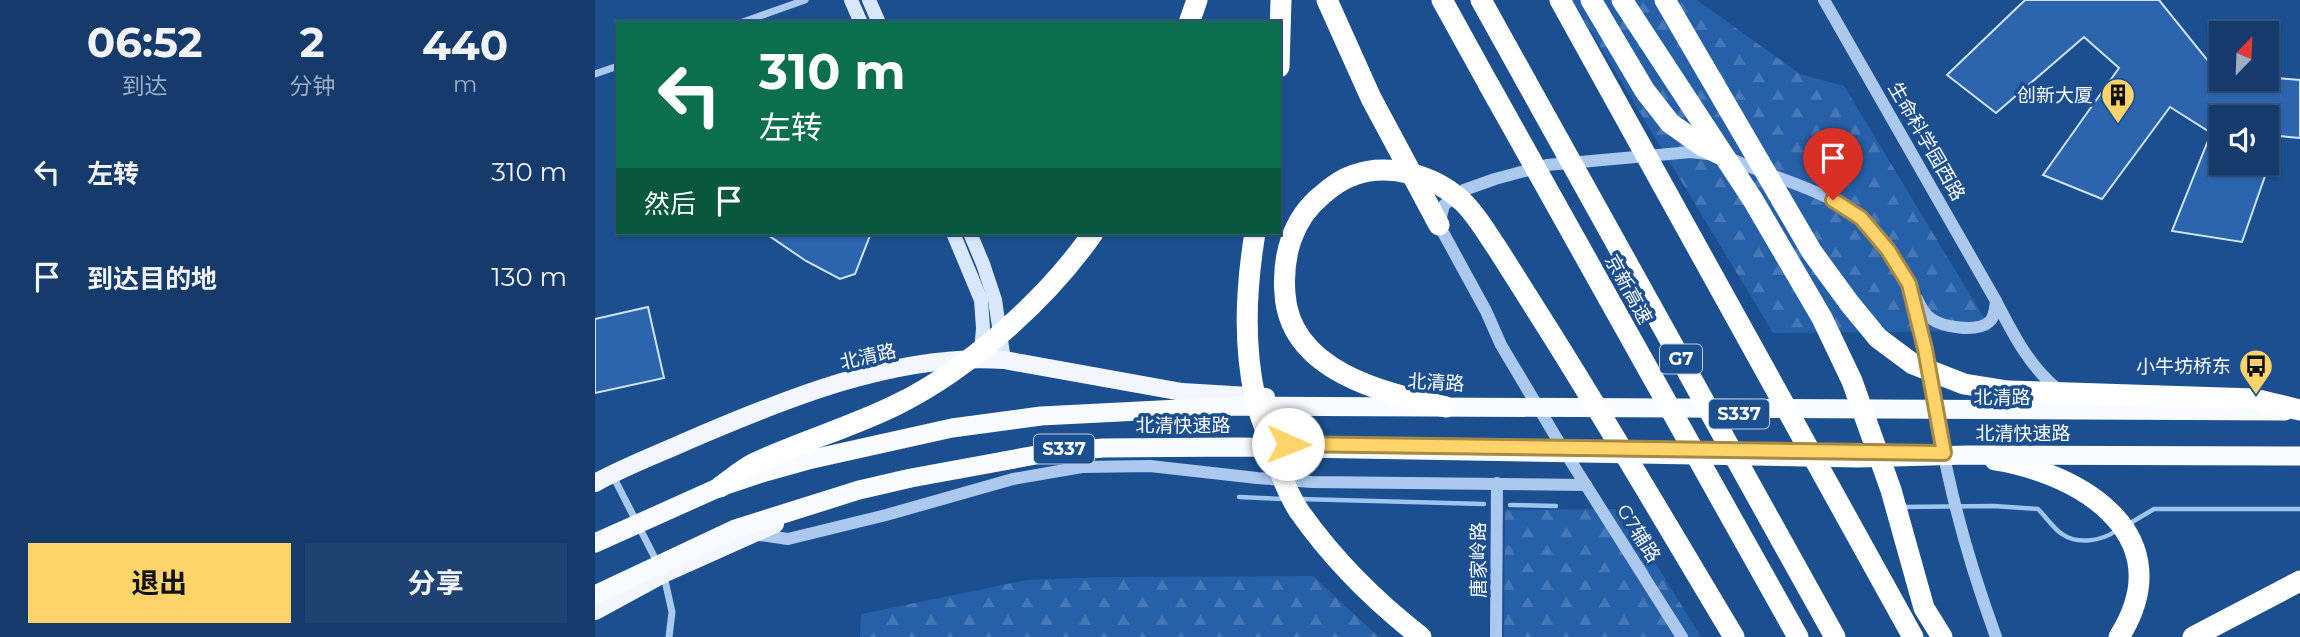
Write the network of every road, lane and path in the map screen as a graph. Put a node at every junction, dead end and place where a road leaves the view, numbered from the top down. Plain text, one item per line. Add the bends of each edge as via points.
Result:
1 (804, 0) edge
2 (851, 0) edge
3 (869, 0) edge
4 (1197, 0) edge
5 (1281, 0) edge
6 (1327, 0) edge
7 (1442, 0) edge
8 (1481, 0) edge
9 (1560, 0) edge
10 (1591, 0) edge
11 (1622, 0) edge
12 (1665, 0) edge
13 (1824, 0) edge
14 (746, 21) edge
15 (860, 21) edge
16 (878, 21) edge
17 (1190, 21) edge
18 (1280, 21) edge
19 (616, 67) edge
20 (595, 74) edge
21 (1722, 155) junction
22 (1439, 225) junction
23 (954, 235) edge
24 (971, 235) edge
25 (1091, 235) edge
26 (1255, 235) edge
27 (1909, 284) junction
28 (1996, 301) junction
29 (980, 359) junction
30 (1003, 360) junction
31 (1446, 407) junction
32 (1540, 410) junction
33 (2300, 411) edge
34 (1938, 418) junction
35 (2092, 418) junction
36 (2300, 418) edge
37 (1563, 449) junction
38 (1944, 453) junction
39 (1968, 455) junction
40 (2300, 455) edge
41 (611, 474) junction
42 (595, 483) edge
43 (1497, 483) junction
44 (1586, 485) junction
45 (720, 488) junction
46 (753, 534) junction
47 (595, 543) edge
48 (663, 574) junction
49 (2300, 581) edge
50 (595, 595) edge
51 (595, 611) edge
52 (667, 636) edge
53 (1421, 637) edge
54 (1496, 637) edge
55 (1682, 637) edge
56 (1734, 637) edge
57 (1798, 637) edge
58 (1835, 637) edge
59 (1913, 637) edge
60 (1942, 637) edge
61 (1996, 637) edge
62 (2119, 637) edge
63 (2193, 637) edge

1 - 14 street
2 - 15 main road
3 - 16 main road
4 - 17 highway
5 - 18 highway
6 - 22 highway via 1371,98
7 - 57 highway, 京新高速 / G7, bridge
8 - 58 highway, 京新高速 / G7, bridge
9 - 59 highway, bridge
10 - 21 highway via 1645,91 1670,122
11 - 60 highway, bridge via 1753,200 1822,318 1852,381 1882,466 1924,608
12 - 33 highway, bridge via 1812,252 1878,338 1913,363 1964,384 2008,391 2254,400
13 - 28 street, 生命科学园西路
19 - 20 street
21 - 22 street via 1691,152 1547,165 1464,190 1444,205
21 - 27 street via 1833,200 1861,218
22 - 32 street, G7辅路
23 - 29 main road via 981,300
24 - 30 main road via 995,300
25 - 45 highway, bridge via 1062,274 1019,317 959,366 899,403 752,464
26 - 53 highway, bridge via 1248,295 1250,362 1255,398 1277,464 1298,509 1325,543
27 - 28 street via 1928,317 1947,326 1979,327 1989,322
27 - 34 street
28 - 35 street, 生命科学园西路 via 2032,362
29 - 30 main road, 北清路 / S337
29 - 41 main road, 北清路 / S337 via 933,363 833,386 732,422
30 - 32 main road, 北清路 / S337 via 1182,393
31 - 33 highway, 北清快速路, bridge
31 - 45 highway, 北清快速路, bridge via 1238,406 1041,416 952,428 847,451
31 - 56 highway, bridge via 1388,392 1328,366 1310,351 1293,323 1284,281 1291,238 1313,202 1354,175 1382,170 1430,180 1462,201 1482,225
32 - 34 main road, 北清路 / S337
32 - 37 street, G7辅路
34 - 35 main road, 北清路 / S337
34 - 38 street
35 - 36 main road, 北清路 / S337
37 - 38 main road
37 - 44 street, G7辅路
37 - 46 main road, S337 via 1239,443 1115,444 1047,450 975,462 890,484 813,508
38 - 40 main road
38 - 61 street via 1963,536
39 - 40 highway, 北清快速路, bridge
39 - 50 highway, 北清快速路, bridge via 1858,458 1103,447 937,472 859,490 735,529
39 - 62 highway, bridge via 2021,464 2065,480 2094,496 2116,517 2130,537 2138,561 2136,602
41 - 42 main road, 北清路 / S337
41 - 48 street
43 - 44 street
43 - 46 street via 1312,482 1150,466 1082,467 1013,479 788,539
43 - 54 street, 唐家岭路
44 - 55 street, G7辅路
45 - 47 highway, 北清快速路, bridge
46 - 48 main road, S337
48 - 51 main road, S337
48 - 52 street via 673,612
49 - 63 highway

